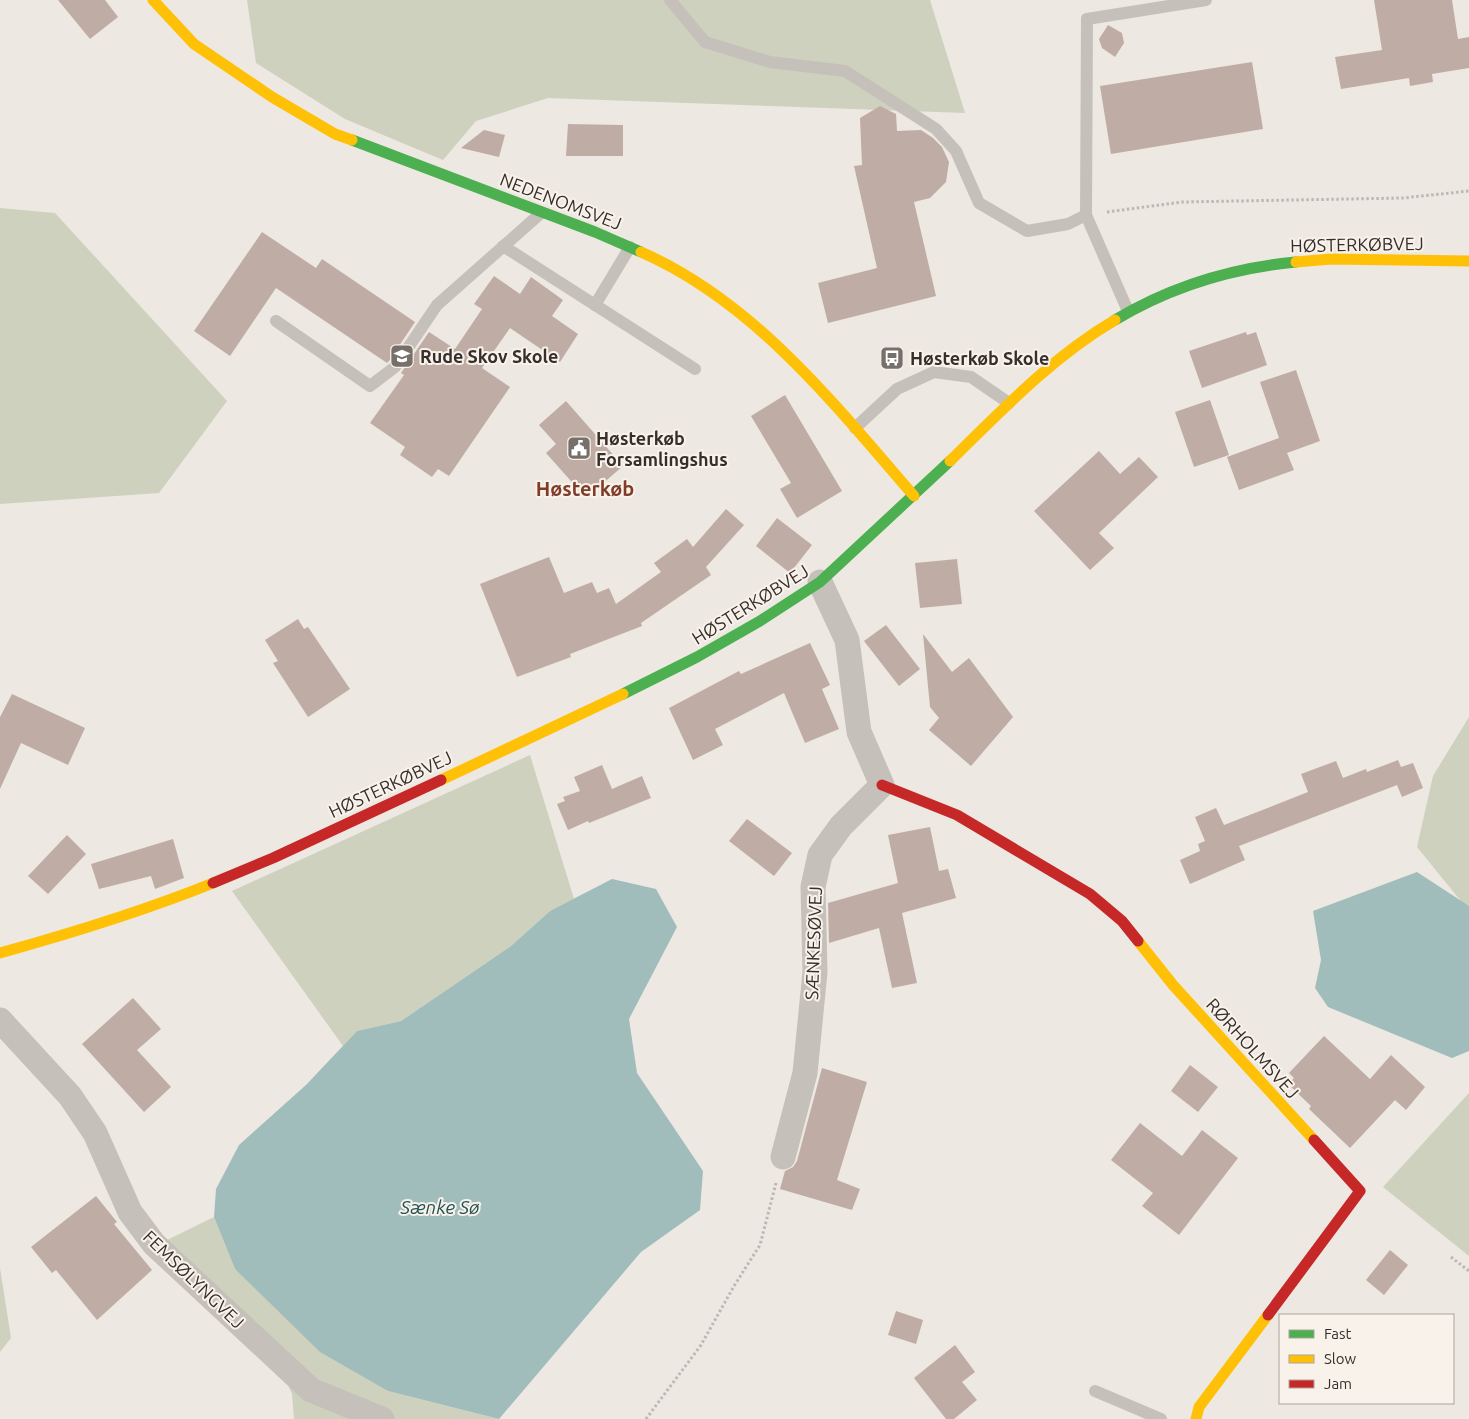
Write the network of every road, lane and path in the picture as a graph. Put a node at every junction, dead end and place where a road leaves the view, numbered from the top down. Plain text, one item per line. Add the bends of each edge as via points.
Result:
1 (152, 0) edge
2 (670, 0) edge
3 (1206, 0) edge
4 (1469, 191) edge
5 (541, 212) junction
6 (1086, 215) junction
7 (503, 246) junction
8 (630, 247) junction
9 (1469, 261) edge
10 (595, 305) junction
11 (1128, 311) junction
12 (276, 321) dead end
13 (695, 369) dead end
14 (1009, 403) junction
15 (855, 428) junction
16 (914, 496) junction
17 (820, 582) junction
18 (882, 785) junction
19 (0, 953) edge
20 (0, 1020) edge
21 (783, 1157) joint
22 (1451, 1257) dead end
23 (1469, 1271) edge
24 (1095, 1391) dead end
25 (382, 1419) edge
26 (646, 1419) edge
27 (1162, 1419) edge
28 (1196, 1419) edge

1 - 5 street, NEDENOMSVEJ via 194,44 334,134
2 - 6 lane via 705,42 770,62 845,71 936,129 956,152 978,203 1027,231 1068,224
3 - 6 lane via 1087,19
4 - 6 path via 1404,198 1182,202
5 - 7 lane
5 - 8 street, NEDENOMSVEJ
6 - 11 lane
7 - 10 lane
7 - 12 lane via 437,305 395,367 370,386
8 - 10 lane
8 - 15 street, NEDENOMSVEJ via 666,263 723,300 784,351
9 - 11 street, HØSTERKØBVEJ via 1331,259 1276,264 1195,282
10 - 13 lane
11 - 14 street, HØSTERKØBVEJ via 1071,349
14 - 15 lane via 971,377 934,372 897,389
14 - 16 street, HØSTERKØBVEJ
15 - 16 street, NEDENOMSVEJ
16 - 17 street, HØSTERKØBVEJ
17 - 18 street via 847,640 859,732
17 - 19 street, HØSTERKØBVEJ via 729,639 614,699 273,858 176,898
18 - 21 street, SÆNKESØVEJ via 841,826 820,855 813,888 815,972 805,1073
18 - 28 street, RØRHOLMSVEJ via 957,815 1090,894 1122,921 1173,985 1360,1190 1199,1407
20 - 25 street, FEMSØLYNGVEJ via 70,1096 95,1132 130,1212 154,1244 311,1390
21 - 26 path via 760,1245 700,1344
22 - 23 path
24 - 27 lane

